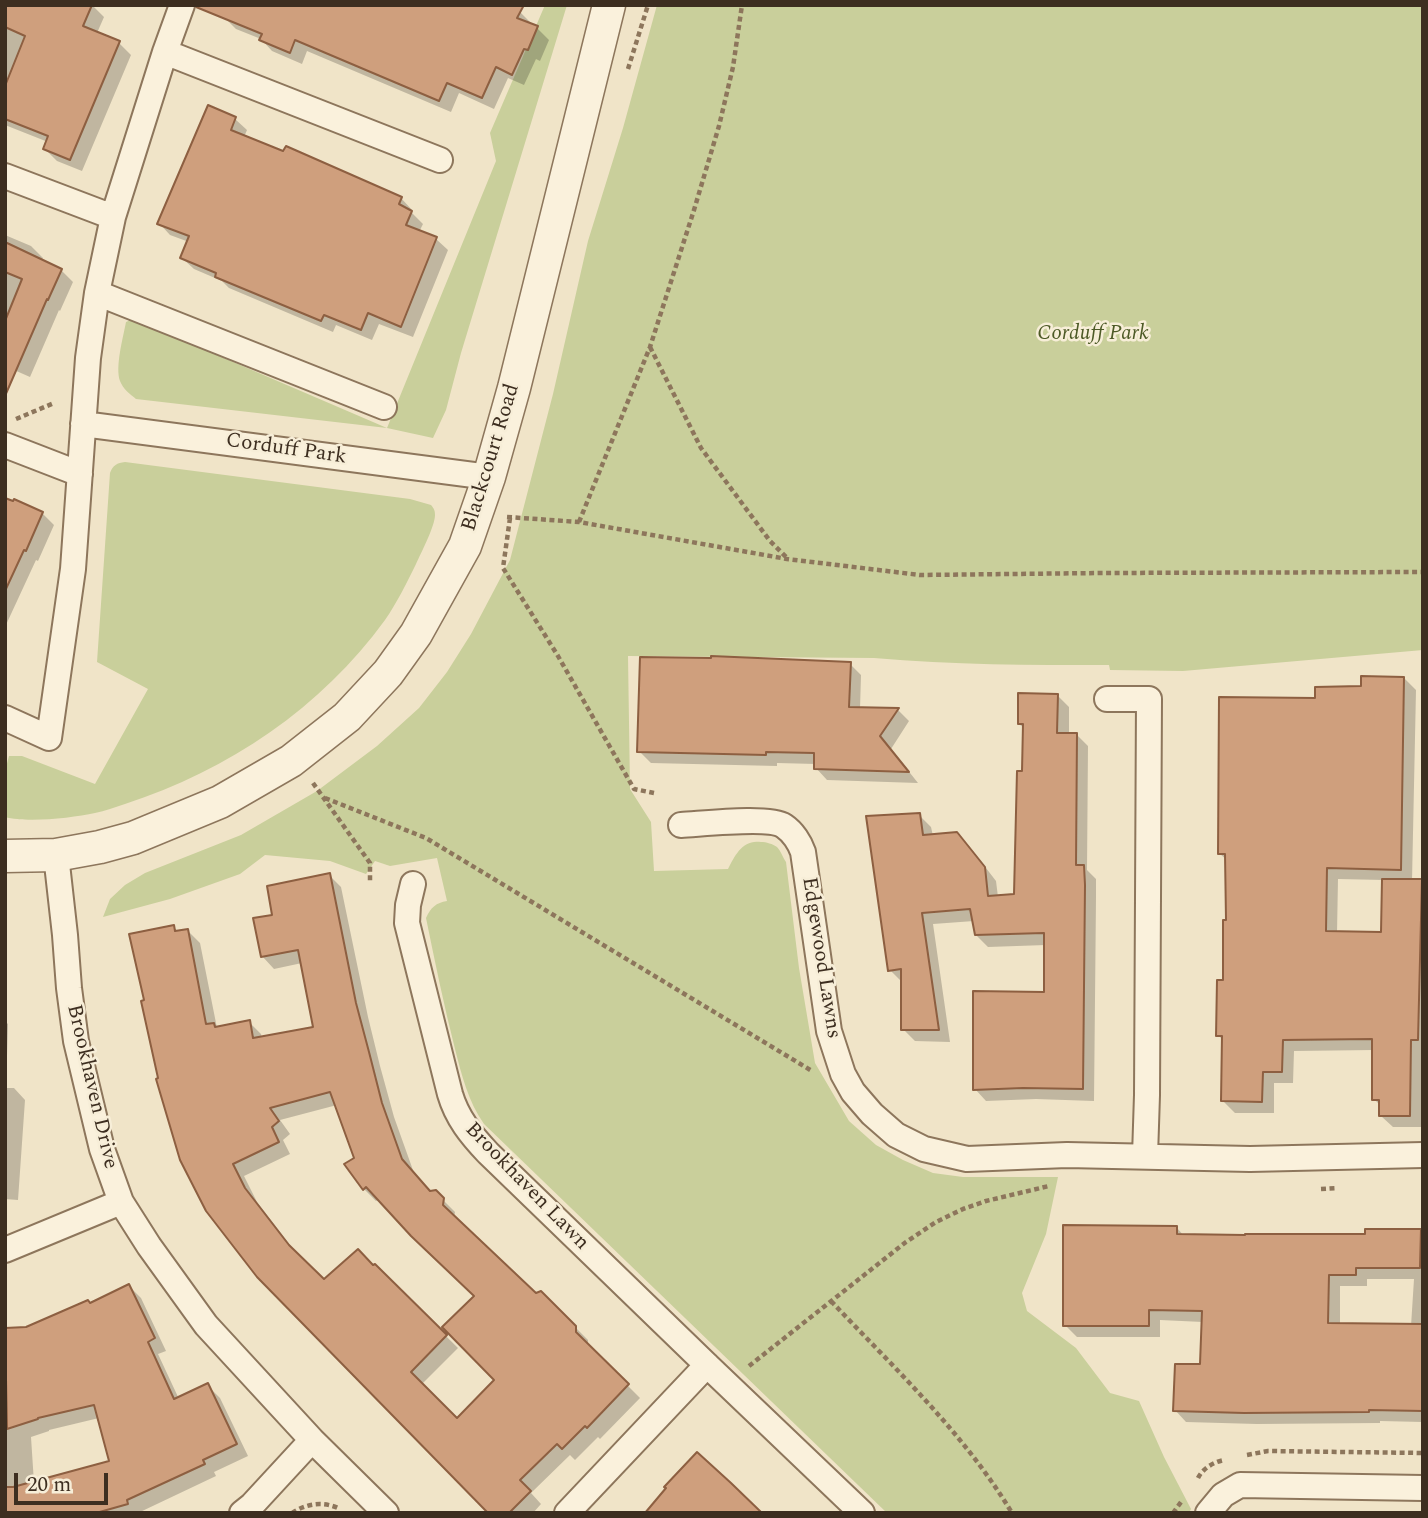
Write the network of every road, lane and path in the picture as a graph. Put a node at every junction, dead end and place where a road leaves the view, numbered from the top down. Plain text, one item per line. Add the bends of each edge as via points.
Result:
1 (182, 5) edge
2 (609, 5) edge
3 (648, 5) edge
4 (742, 5) edge
5 (165, 52) junction
6 (625, 80) dead end
7 (440, 160) dead end
8 (5, 176) edge
9 (113, 217) junction
10 (97, 293) junction
11 (650, 347) junction
12 (54, 402) dead end
13 (384, 407) dead end
14 (5, 424) edge
15 (83, 424) junction
16 (5, 444) edge
17 (80, 474) junction
18 (489, 477) junction
19 (513, 505) dead end
20 (480, 509) junction
21 (510, 517) junction
22 (579, 522) junction
23 (787, 559) junction
24 (1423, 572) edge
25 (1107, 699) dead end
26 (5, 718) edge
27 (291, 761) junction
28 (654, 793) dead end
29 (325, 798) junction
30 (681, 825) dead end
31 (56, 855) junction
32 (5, 856) edge
33 (370, 883) dead end
34 (413, 884) dead end
35 (843, 1074) junction
36 (1067, 1155) junction
37 (1423, 1155) edge
38 (1145, 1156) junction
39 (121, 1202) junction
40 (5, 1250) edge
41 (831, 1301) junction
42 (707, 1366) junction
43 (726, 1384) junction
44 (312, 1440) junction
45 (1423, 1488) edge
46 (242, 1513) edge
47 (292, 1513) edge
48 (345, 1513) edge
49 (386, 1513) edge
50 (567, 1513) edge
51 (862, 1513) edge
52 (1012, 1513) edge
53 (1208, 1513) edge

1 - 5 street
2 - 18 street, Blackcourt Road
3 - 6 path
4 - 11 path via 719,126
5 - 7 street
5 - 9 street
8 - 9 street
9 - 10 street
10 - 13 street
10 - 15 street
11 - 22 path
11 - 23 path via 701,448
12 - 14 path
15 - 17 street
15 - 18 street, Corduff Park
16 - 17 street
17 - 26 street via 73,569 50,738
18 - 20 street, Blackcourt Road
19 - 21 path
20 - 21 path
20 - 27 street, Blackcourt Road via 466,546 388,673 347,717
21 - 22 path
21 - 28 path via 503,568 634,789
22 - 23 path
23 - 24 path via 919,575
25 - 38 street via 1149,699
27 - 29 path
27 - 31 street, Blackcourt Road via 220,802 133,838
29 - 33 path via 370,863
29 - 35 path via 426,838 815,1073
30 - 35 street, Edgewood Lawns via 775,822 800,844 829,1031
31 - 32 street, Blackcourt Road
31 - 39 street, Brookhaven Drive via 76,1041 102,1149
34 - 42 street, Brookhaven Lawn via 407,923 460,1119 488,1153
35 - 36 street, Edgewood Lawns via 872,1114 896,1135 924,1149 967,1159
36 - 38 street, Edgewood Lawns
36 - 41 path via 1053,1185 986,1201 936,1222
37 - 38 street, Edgewood Lawns
39 - 40 street
39 - 44 street, Brookhaven Drive via 206,1325
41 - 43 path
41 - 52 path via 968,1450
42 - 43 street, Brookhaven Lawn
42 - 50 street
43 - 51 street, Brookhaven Lawn
44 - 46 street
44 - 49 street, Brookhaven Drive
45 - 53 street via 1240,1485 1223,1495
47 - 48 path via 312,1504 337,1507

